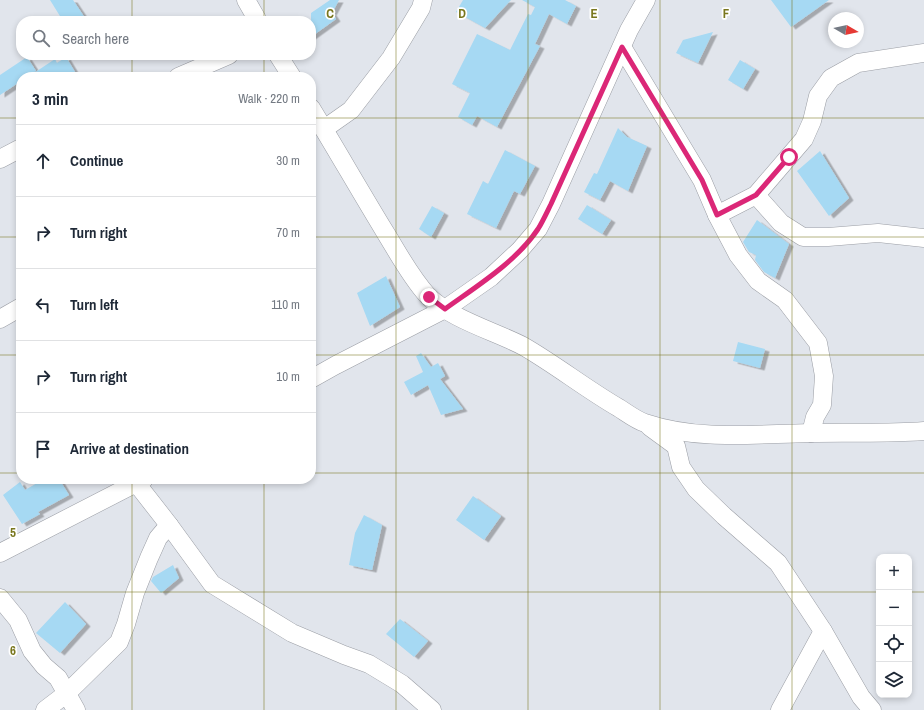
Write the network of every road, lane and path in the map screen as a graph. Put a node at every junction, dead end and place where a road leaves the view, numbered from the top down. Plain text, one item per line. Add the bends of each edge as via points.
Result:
1 (246, 0) edge
2 (423, 0) edge
3 (646, 0) edge
4 (255, 16) edge
5 (622, 47) junction
6 (924, 53) edge
7 (217, 60) edge
8 (281, 60) edge
9 (190, 72) edge
10 (289, 72) edge
11 (316, 116) edge
12 (324, 129) junction
13 (16, 151) edge
14 (0, 159) edge
15 (756, 195) junction
16 (717, 215) junction
17 (924, 238) edge
18 (445, 309) junction
19 (16, 310) edge
20 (0, 319) edge
21 (316, 376) edge
22 (644, 423) junction
23 (924, 430) edge
24 (811, 433) junction
25 (135, 484) edge
26 (143, 484) edge
27 (169, 525) junction
28 (0, 553) edge
29 (0, 598) edge
30 (823, 631) junction
31 (66, 694) junction
32 (45, 710) edge
33 (76, 710) edge
34 (432, 710) edge
35 (780, 710) edge
36 (872, 710) edge

1 - 4 street
2 - 12 street via 421,8 391,58 351,110
3 - 5 street
5 - 16 street via 702,180
5 - 18 street via 538,229 491,277
6 - 15 street via 858,63 831,78 818,96 812,121 804,139
7 - 9 street
8 - 10 street
11 - 12 street
12 - 18 street via 416,283
13 - 14 street
15 - 16 street
15 - 17 street via 781,223 803,237 878,233
16 - 24 street via 738,255 758,281 785,300 818,343 824,376 822,405 815,417
18 - 21 street
18 - 22 street via 521,345
19 - 20 street
22 - 24 street via 690,434 723,436
22 - 30 street via 676,446 681,467 696,489 778,563
23 - 24 street via 893,433
25 - 28 street
26 - 27 street
27 - 31 street via 158,538 149,558 119,642
27 - 34 street via 212,584 292,634 369,664 402,684
29 - 31 street via 18,620 32,651 58,678
30 - 35 street
30 - 36 street via 861,697
31 - 32 street
31 - 33 street

